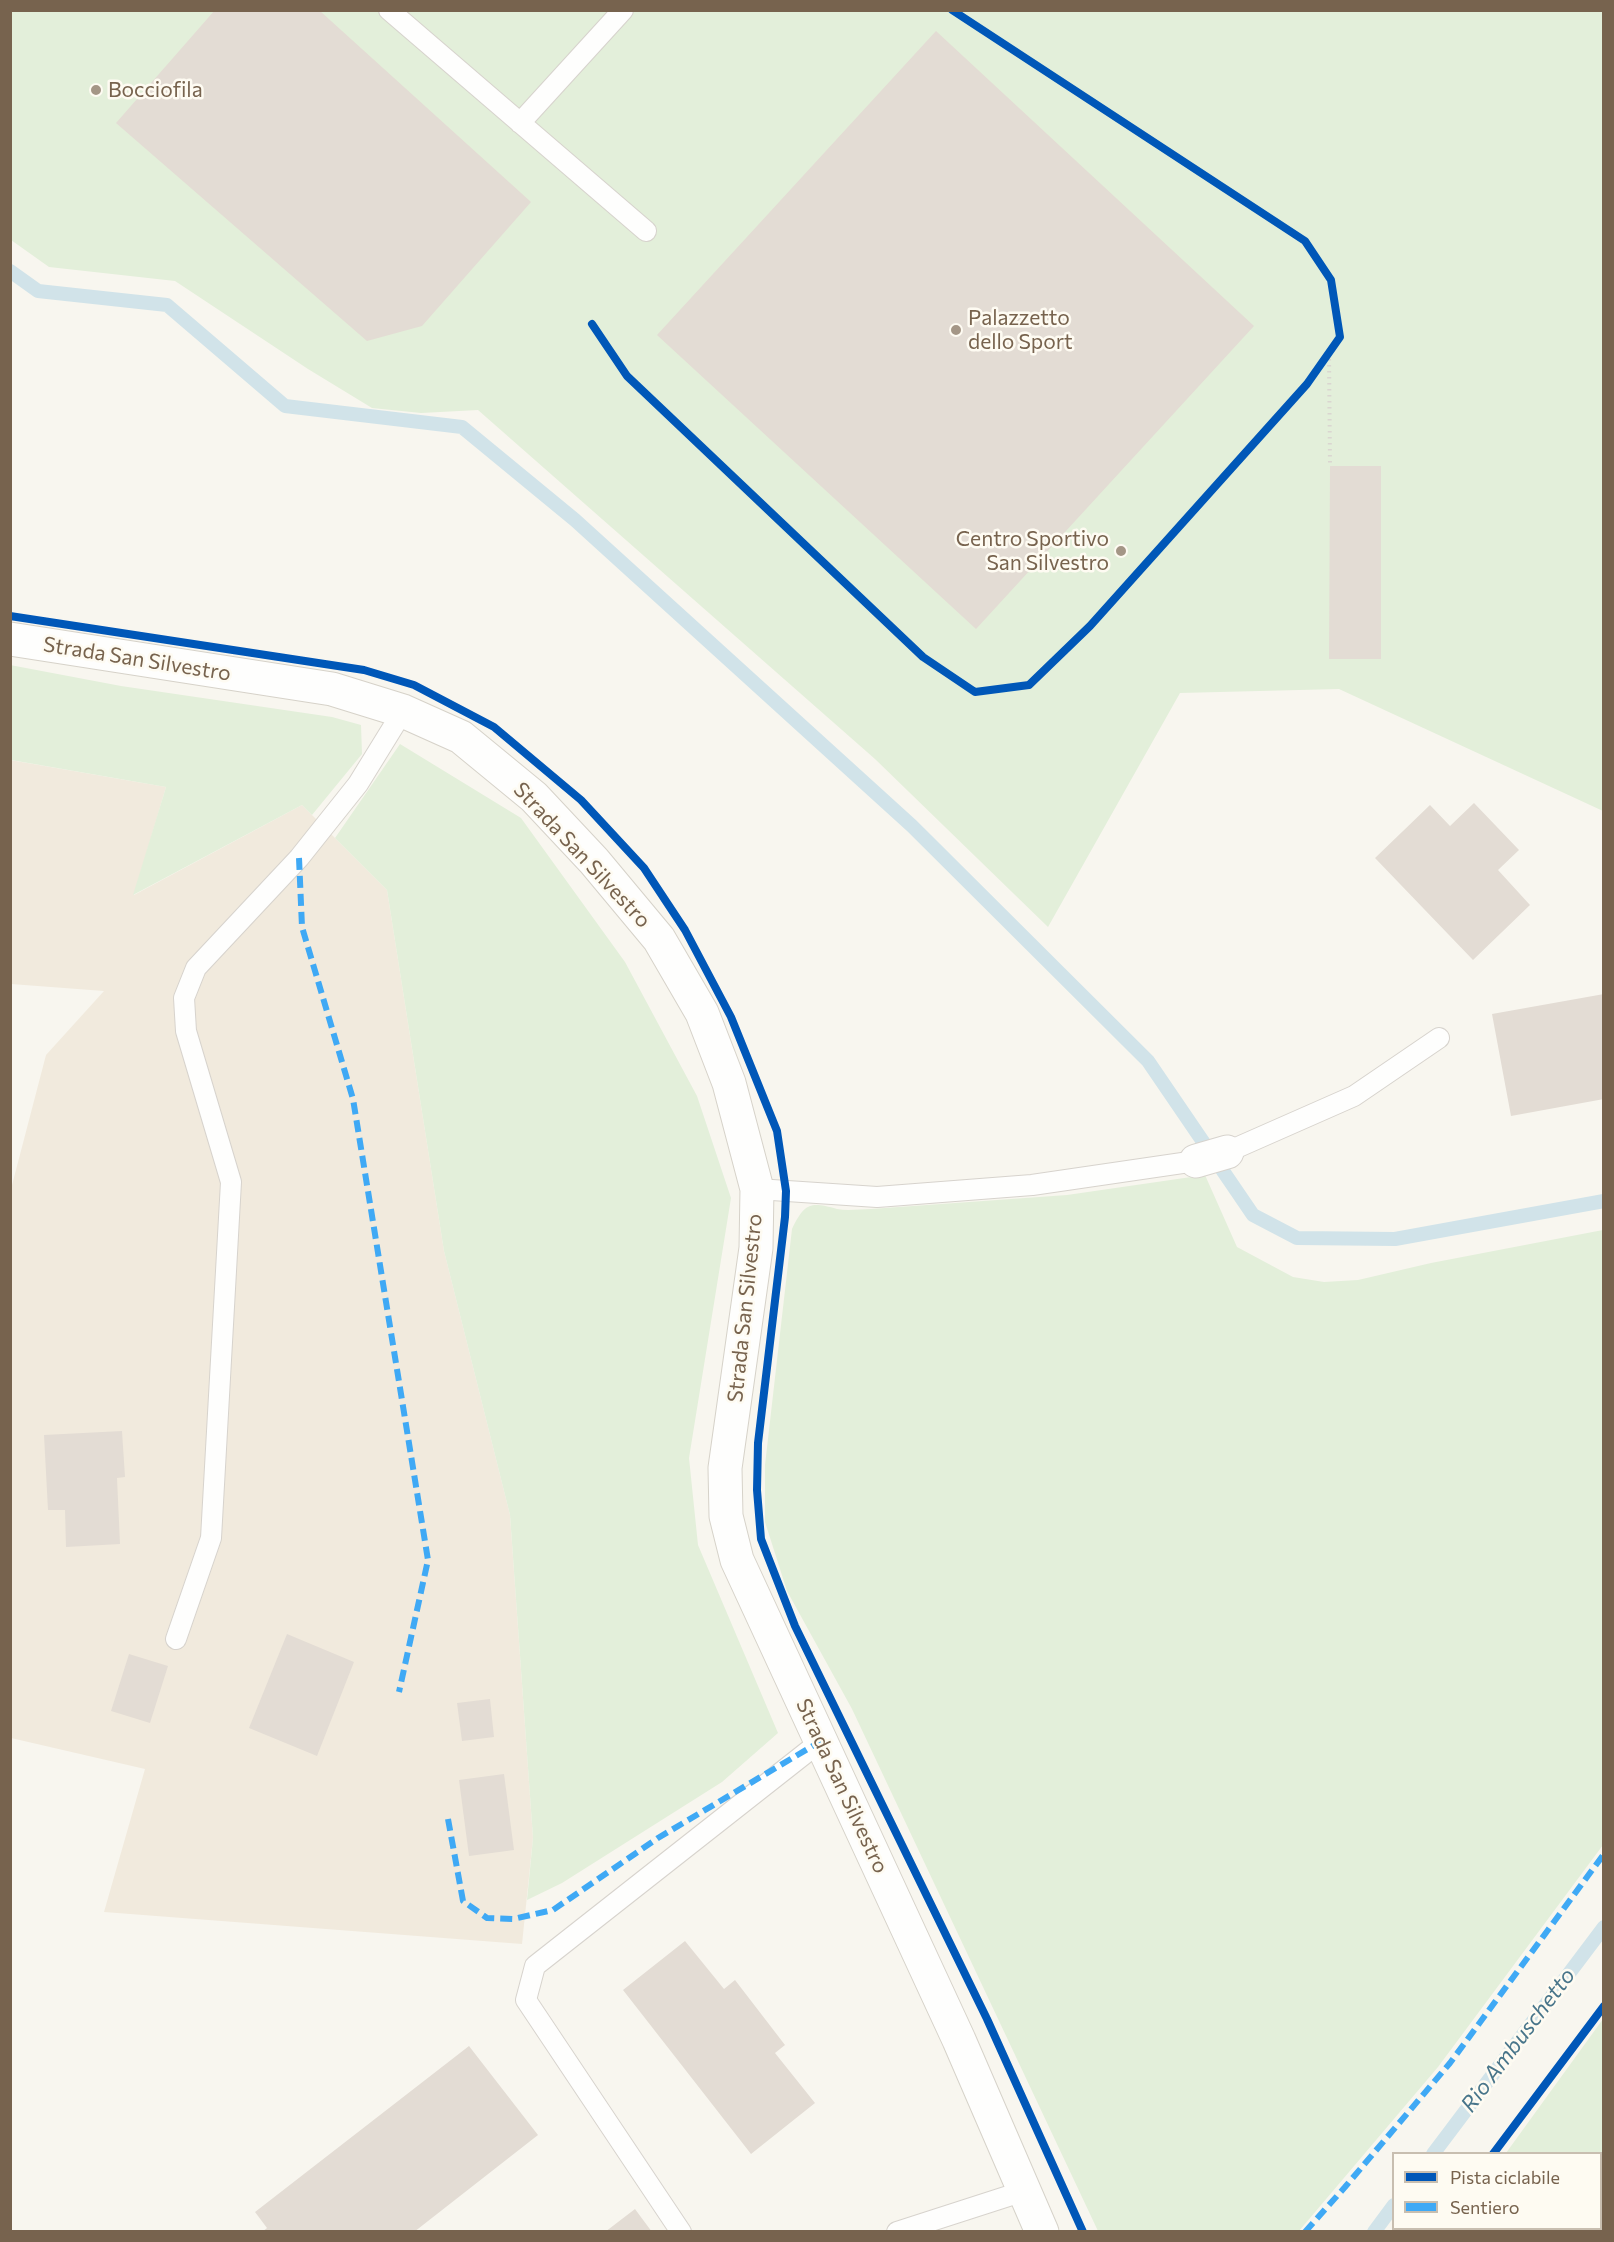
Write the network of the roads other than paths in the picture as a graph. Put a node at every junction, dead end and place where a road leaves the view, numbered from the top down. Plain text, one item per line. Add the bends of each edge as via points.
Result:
1 (389, 10) edge
2 (622, 10) edge
3 (520, 123) junction
4 (646, 231) dead end
5 (10, 639) edge
6 (403, 711) junction
7 (1439, 1038) dead end
8 (1227, 1152) joint
9 (1196, 1161) joint
10 (756, 1189) junction
11 (176, 1639) dead end
12 (821, 1742) junction
13 (1024, 2191) junction
14 (681, 2232) edge
15 (897, 2232) edge
16 (1042, 2232) edge

1 - 3 lane
2 - 3 lane
3 - 4 lane
5 - 6 street, Strada San Silvestro via 332,689
6 - 10 street, Strada San Silvestro via 461,737 534,797 594,861 658,939 702,1013 729,1083
6 - 11 lane via 358,784 299,858 196,968 184,998 186,1031 231,1182 212,1538
7 - 8 lane via 1354,1096
8 - 9 street
9 - 10 lane via 1032,1185 877,1197
10 - 12 street, Strada San Silvestro via 756,1248 725,1468 726,1516 737,1560
12 - 13 street, Strada San Silvestro
12 - 14 lane via 535,1966 526,2000
13 - 15 lane
13 - 16 street, Strada San Silvestro

